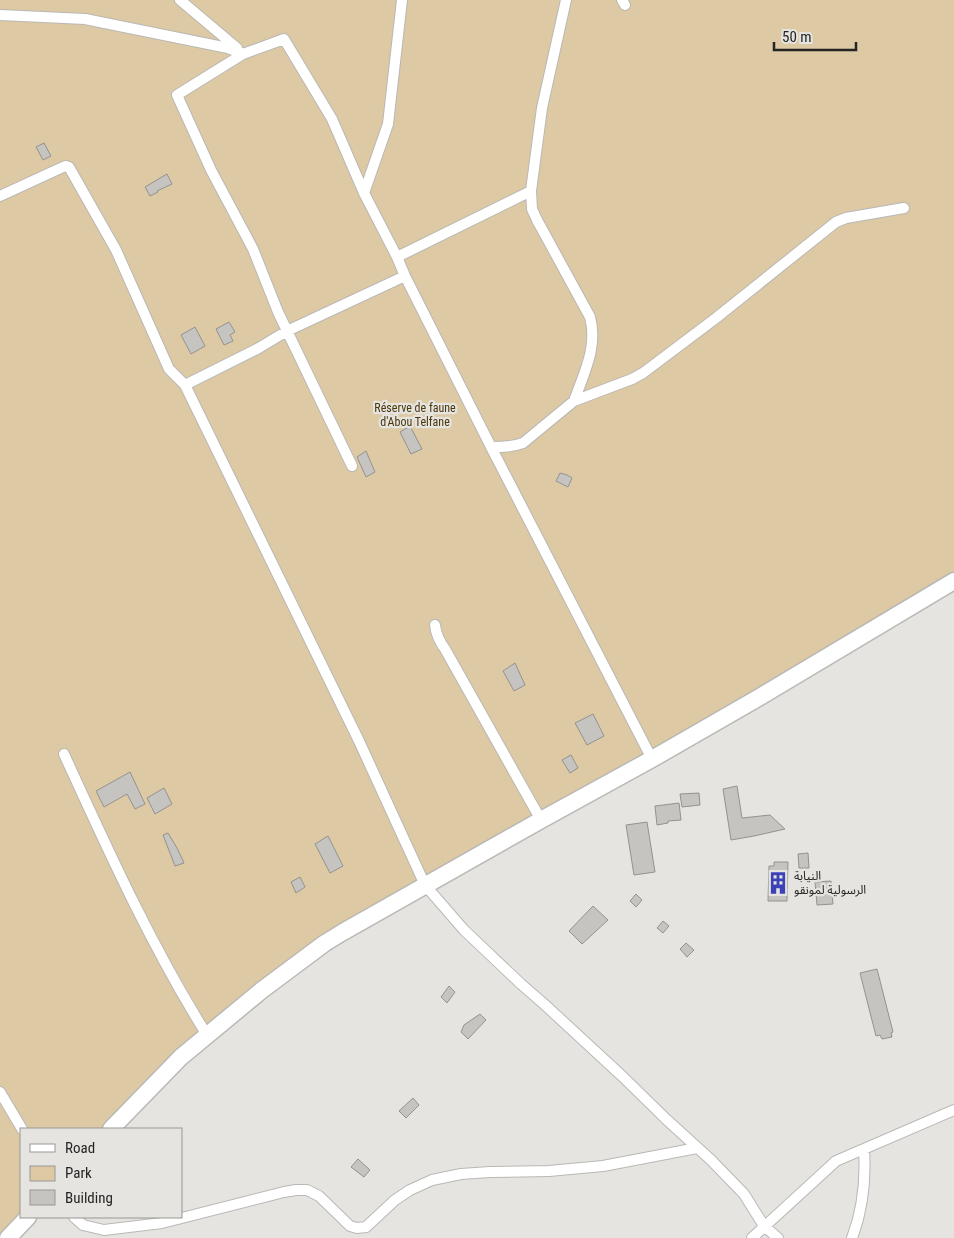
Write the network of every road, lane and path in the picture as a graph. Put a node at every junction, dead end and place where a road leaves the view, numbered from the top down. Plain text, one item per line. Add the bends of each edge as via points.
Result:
1 (180, 0) edge
2 (402, 0) edge
3 (566, 0) edge
4 (0, 14) edge
5 (243, 54) junction
6 (531, 191) junction
7 (364, 193) junction
8 (0, 196) edge
9 (904, 208) dead end
10 (397, 258) junction
11 (405, 276) junction
12 (287, 331) junction
13 (185, 385) junction
14 (574, 401) junction
15 (491, 447) junction
16 (352, 466) dead end
17 (954, 581) edge
18 (435, 625) dead end
19 (64, 754) dead end
20 (652, 759) junction
21 (541, 820) junction
22 (425, 885) junction
23 (207, 1035) junction
24 (0, 1092) edge
25 (954, 1110) edge
26 (21, 1128) edge
27 (112, 1128) edge
28 (697, 1148) junction
29 (864, 1149) junction
30 (27, 1218) edge
31 (75, 1218) edge
32 (182, 1218) edge
33 (182, 1218) edge
34 (764, 1226) junction
35 (8, 1238) edge
36 (752, 1238) edge
37 (778, 1238) edge
38 (852, 1238) edge

1 - 5 street
2 - 7 street via 388,124
3 - 6 street via 542,108
4 - 5 street via 85,19 228,48
5 - 7 street via 284,39 332,119
5 - 12 street via 177,95 211,170 254,249
6 - 10 street
6 - 14 street via 532,209 537,220 592,325 592,351
7 - 10 street
8 - 13 street via 69,167 116,250 169,369
9 - 14 street via 836,222 643,373
10 - 11 street
11 - 12 street
11 - 15 street
12 - 13 street
12 - 16 street
13 - 22 street
14 - 15 street via 523,443
15 - 20 street
17 - 20 main road
18 - 21 street via 438,640
19 - 23 street via 142,920
20 - 21 main road
21 - 22 main road
22 - 23 main road via 325,943
22 - 28 street via 464,930
23 - 27 main road
24 - 26 street
25 - 29 street
28 - 32 street via 603,1166 461,1174 432,1180 395,1200 366,1227 350,1226 319,1196 307,1190 284,1192
28 - 34 street via 744,1194
29 - 34 street via 836,1161
29 - 38 street via 864,1189
30 - 35 main road
31 - 33 street via 83,1225 104,1230
34 - 36 street
34 - 37 street

